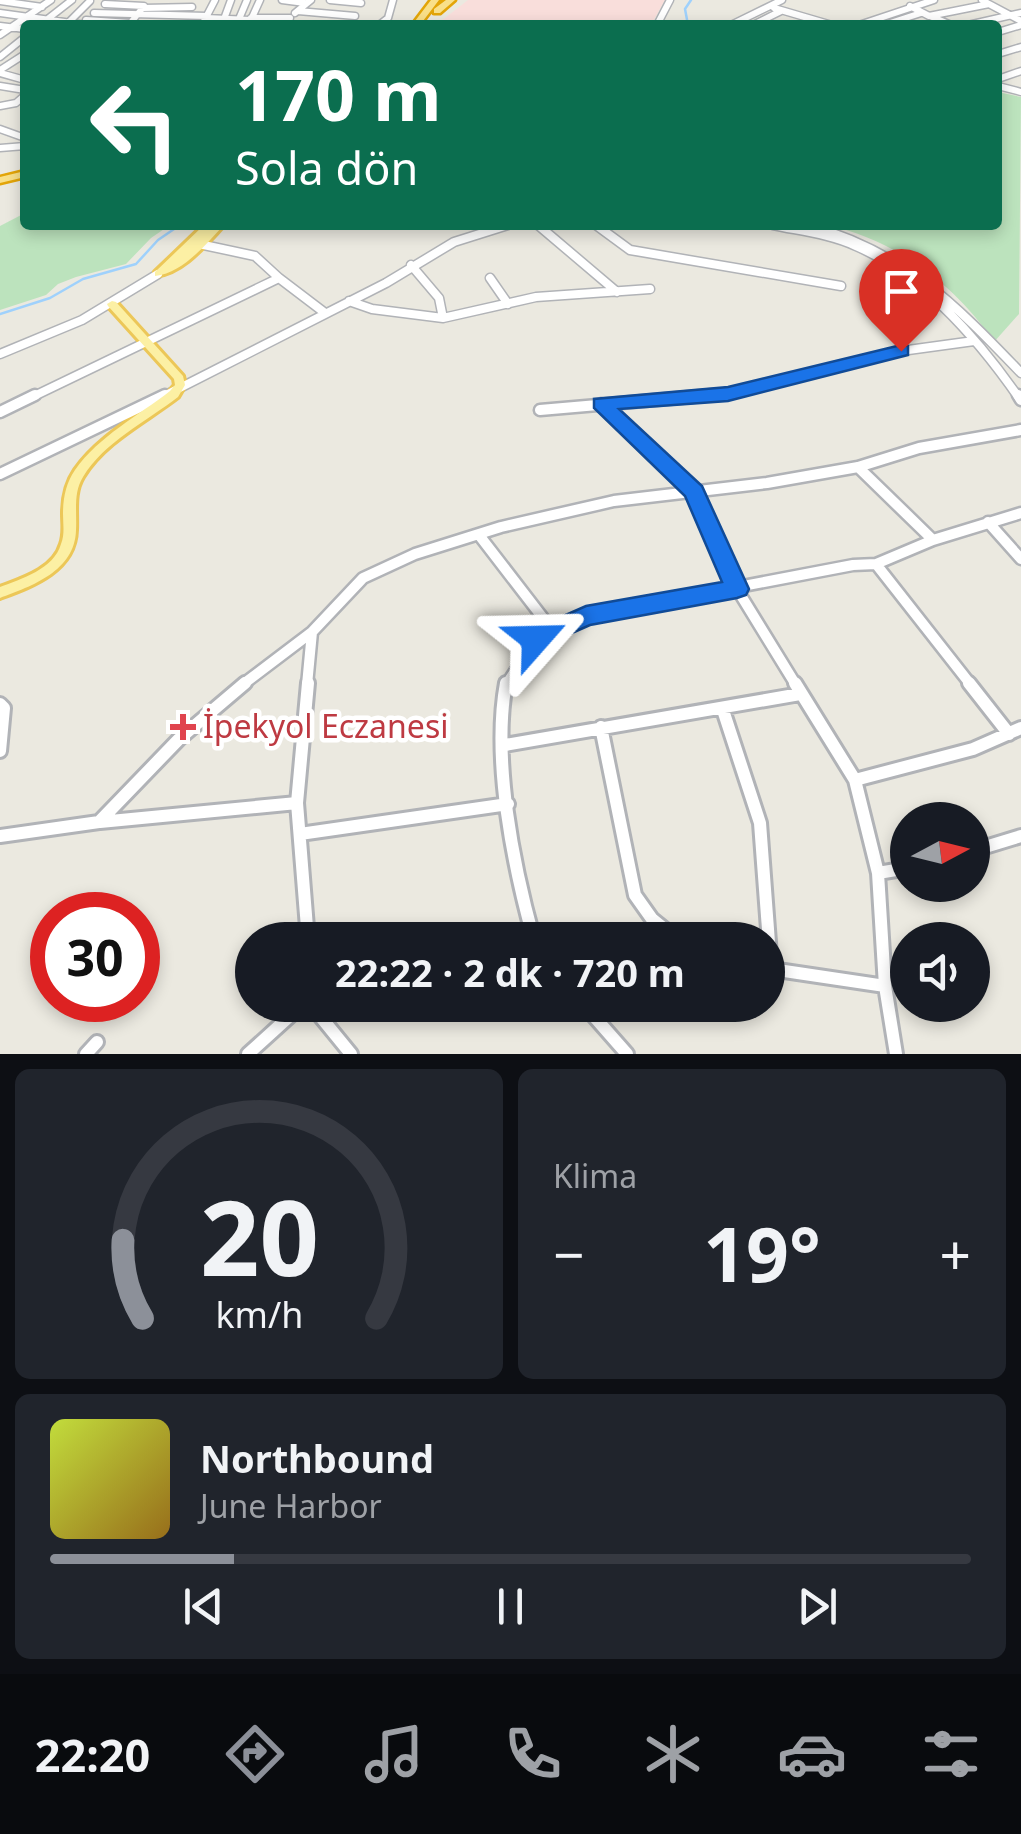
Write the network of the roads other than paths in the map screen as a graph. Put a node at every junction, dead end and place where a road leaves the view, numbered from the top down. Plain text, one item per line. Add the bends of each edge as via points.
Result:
1 (52, 0) edge
2 (74, 0) edge
3 (88, 0) edge
4 (168, 0) edge
5 (198, 0) edge
6 (215, 0) edge
7 (247, 0) edge
8 (283, 0) edge
9 (330, 0) edge
10 (448, 0) edge
11 (782, 0) edge
12 (791, 0) edge
13 (934, 0) edge
14 (1, 1) edge
15 (362, 1) edge
16 (985, 2) edge
17 (307, 3) edge
18 (20, 4) junction
19 (434, 4) edge
20 (103, 5) edge
21 (910, 6) junction
22 (42, 7) junction
23 (129, 7) edge
24 (192, 7) junction
25 (143, 8) edge
26 (164, 8) junction
27 (317, 10) junction
28 (778, 10) junction
29 (298, 11) junction
30 (332, 12) junction
31 (1021, 13) edge
32 (2, 14) edge
33 (356, 14) junction
34 (926, 14) junction
35 (160, 16) junction
36 (170, 16) junction
37 (345, 16) junction
38 (1010, 16) junction
39 (26, 17) junction
40 (187, 17) junction
41 (272, 18) junction
42 (22, 20) edge
43 (37, 20) edge
44 (47, 20) edge
45 (70, 20) edge
46 (157, 20) edge
47 (168, 20) edge
48 (186, 20) edge
49 (205, 20) edge
50 (232, 20) edge
51 (257, 20) edge
52 (280, 20) edge
53 (289, 20) edge
54 (309, 20) edge
55 (326, 20) edge
56 (342, 20) edge
57 (353, 20) edge
58 (742, 20) edge
59 (753, 20) edge
60 (761, 20) edge
61 (814, 20) edge
62 (872, 20) edge
63 (903, 20) edge
64 (939, 20) edge
65 (993, 20) edge
66 (20, 21) edge
67 (1021, 23) edge
68 (0, 26) edge
69 (11, 28) junction
70 (20, 29) edge
71 (0, 38) edge
72 (20, 44) edge
73 (20, 60) edge
74 (12, 65) junction
75 (0, 67) edge
76 (20, 67) edge
77 (204, 230) edge
78 (214, 230) edge
79 (492, 230) edge
80 (544, 230) edge
81 (599, 230) edge
82 (792, 230) edge
83 (825, 230) edge
84 (199, 244) junction
85 (411, 265) junction
86 (158, 274) junction
87 (280, 278) junction
88 (490, 278) dead end
89 (841, 286) dead end
90 (650, 289) dead end
91 (617, 292) junction
92 (350, 301) junction
93 (112, 304) junction
94 (508, 304) junction
95 (325, 313) junction
96 (443, 318) junction
97 (974, 341) junction
98 (147, 344) junction
99 (0, 354) edge
100 (1021, 374) edge
101 (180, 385) junction
102 (1021, 400) edge
103 (601, 404) junction
104 (540, 410) dead end
105 (0, 412) edge
106 (1021, 430) edge
107 (858, 467) junction
108 (1, 473) edge
109 (694, 492) junction
110 (1021, 514) edge
111 (988, 522) junction
112 (479, 534) junction
113 (933, 540) junction
114 (1021, 559) edge
115 (876, 564) junction
116 (737, 589) junction
117 (0, 592) edge
118 (553, 631) junction
119 (312, 632) junction
120 (800, 694) junction
121 (723, 710) junction
122 (1, 713) edge
123 (601, 727) junction
124 (1015, 731) edge
125 (2, 734) edge
126 (505, 744) junction
127 (0, 751) edge
128 (855, 780) junction
129 (296, 802) junction
130 (508, 804) junction
131 (99, 822) junction
132 (300, 834) junction
133 (0, 836) edge
134 (1021, 836) edge
135 (990, 845) edge
136 (890, 871) edge
137 (878, 873) junction
138 (307, 922) edge
139 (528, 922) edge
140 (654, 922) edge
141 (766, 922) edge
142 (785, 971) edge
143 (885, 986) junction
144 (283, 1022) edge
145 (325, 1022) edge
146 (601, 1022) edge
147 (248, 1054) edge
148 (352, 1054) edge
149 (628, 1054) edge
150 (896, 1054) edge

1 - 22 street
2 - 3 street
2 - 44 street
3 - 20 street
3 - 45 street
4 - 26 street
5 - 24 street
6 - 49 street
7 - 50 street
8 - 17 street
8 - 41 street
9 - 15 street
10 - 19 highway
11 - 58 street
12 - 28 street
13 - 21 street
14 - 18 street
15 - 33 street
16 - 34 street
16 - 38 street
17 - 27 street
17 - 29 street
18 - 22 street
18 - 32 street
20 - 23 street
20 - 23 street
21 - 34 street
21 - 62 street
22 - 39 street
23 - 25 street
23 - 25 street
24 - 26 street
24 - 40 street
25 - 26 street
25 - 35 street
26 - 35 street
27 - 29 street
27 - 30 street
27 - 54 street
28 - 59 street
28 - 60 street
28 - 61 street
29 - 53 street
30 - 33 street
30 - 37 street
30 - 55 street
31 - 38 street
32 - 39 street
33 - 37 street
33 - 57 street
34 - 63 street
34 - 64 street
35 - 36 street
35 - 46 street
36 - 40 street
36 - 47 street
37 - 56 street
38 - 65 street
38 - 67 street
39 - 42 street
39 - 43 street
40 - 48 street
40 - 49 street
41 - 51 street
41 - 52 street
66 - 69 street
68 - 69 street
69 - 70 street
69 - 71 street
72 - 75 street
73 - 74 street
74 - 75 street
74 - 76 street
77 - 86 main road
78 - 84 main road
79 - 85 street
80 - 91 street
81 - 89 street via 630,250
82 - 97 street via 861,248 920,290
83 - 100 street via 866,241 906,266
84 - 86 main road
84 - 87 street via 248,253
85 - 92 street
85 - 96 street via 439,298
86 - 93 street
87 - 95 street
87 - 98 street
88 - 94 street
90 - 91 street
91 - 94 street
92 - 95 street
92 - 96 street
93 - 98 main road
93 - 99 street
94 - 96 street
95 - 101 street
97 - 102 street
97 - 103 street via 901,351 728,394
98 - 101 main road
98 - 105 street
101 - 108 street
101 - 117 main road via 75,480 70,534 60,560
103 - 104 street
103 - 109 street
106 - 107 street via 919,448
107 - 109 street
107 - 113 street
109 - 112 street via 614,500
109 - 116 street
110 - 111 street
111 - 113 street
111 - 114 street
112 - 118 street
112 - 119 street via 373,571
113 - 115 street
115 - 116 street
115 - 124 street
116 - 118 street via 586,616
116 - 120 street
118 - 126 street via 536,639 507,680
119 - 129 street
119 - 131 street via 179,740
120 - 121 street
120 - 128 street
121 - 123 street
121 - 141 street via 760,823
122 - 125 street
123 - 126 street
123 - 140 street via 636,895
124 - 128 street
125 - 127 street
126 - 130 street
128 - 137 street
129 - 131 street
129 - 132 street
130 - 132 street
130 - 139 street
131 - 133 street
132 - 138 street
134 - 135 street
136 - 137 street
137 - 143 street
142 - 143 street
143 - 150 street
144 - 147 street
145 - 148 street
146 - 149 street

